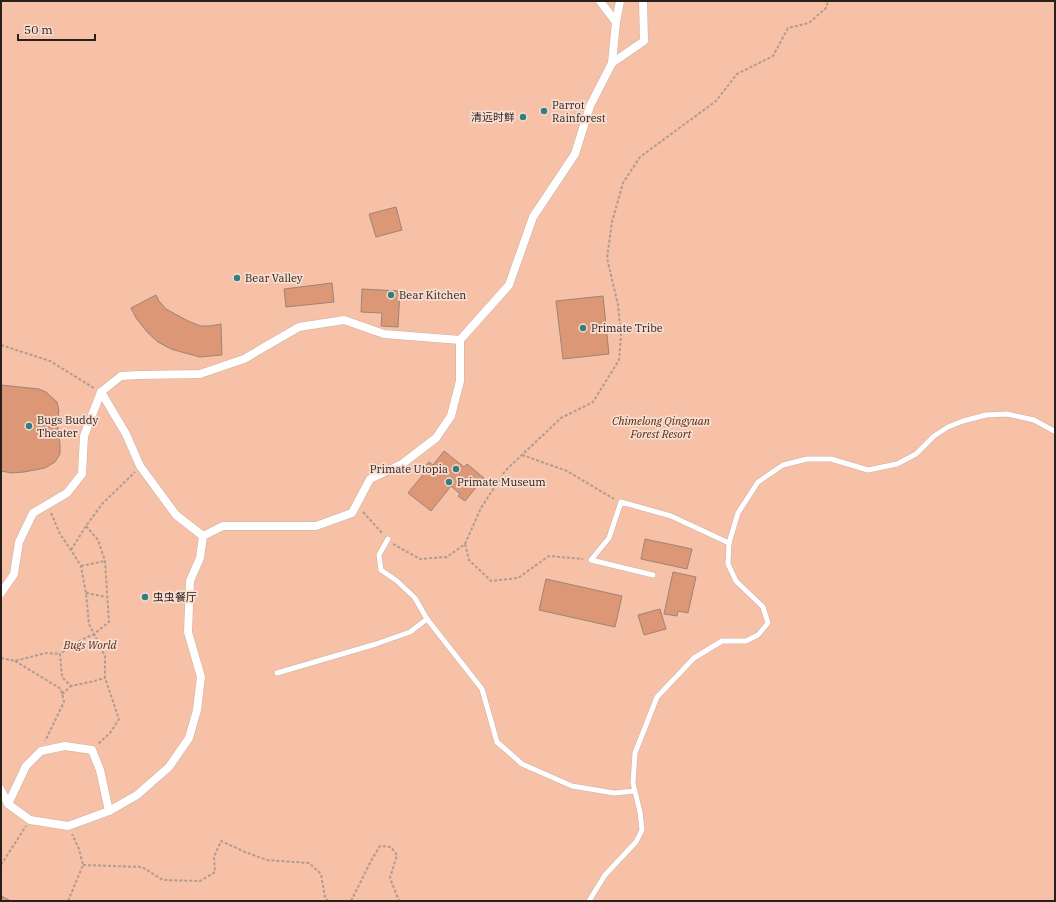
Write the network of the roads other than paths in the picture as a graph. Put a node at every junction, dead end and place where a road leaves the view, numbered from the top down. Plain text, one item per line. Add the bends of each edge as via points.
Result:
1 (600, 1) edge
2 (620, 1) edge
3 (643, 1) edge
4 (616, 22) junction
5 (612, 62) junction
6 (460, 340) junction
7 (101, 392) junction
8 (1054, 431) dead end
9 (203, 536) junction
10 (388, 539) road end
11 (729, 543) junction
12 (654, 575) dead end
13 (1, 593) edge
14 (427, 620) junction
15 (277, 673) dead end
16 (1, 790) edge
17 (635, 791) junction
18 (8, 804) junction
19 (109, 810) junction
20 (589, 901) edge

1 - 4 street
2 - 4 street
3 - 5 street via 644,41
4 - 5 street
5 - 6 street via 590,106 575,154 533,217 509,285
6 - 7 street via 384,334 344,320 299,327 244,359 200,374 121,376
6 - 9 street via 460,380 451,416 436,438 402,464 370,479 352,513 316,526 223,526
7 - 9 street via 126,434 140,466 176,515
7 - 13 street via 84,436 82,474 67,493 33,513 19,542 14,574
8 - 11 lane via 1034,420 1007,414 986,415 948,427 934,436 916,454 898,464 868,470 831,460 807,459 783,465 758,482 738,513
9 - 19 street via 200,558 190,581 188,632 200,677 197,710 189,738 169,767 137,795
10 - 14 lane via 379,555 381,570 415,598
11 - 12 lane via 671,516 621,502 609,538 591,560
11 - 17 lane via 728,564 736,581 763,607 768,623 758,635 746,641 722,641 694,658 658,697 635,753
14 - 15 lane via 410,632
14 - 17 lane via 482,689 497,742 522,764 572,786 614,793
16 - 18 street
17 - 20 lane via 642,830 636,842 605,875
18 - 19 street via 30,820 68,826
18 - 19 street via 26,766 41,751 65,746 92,750 100,770

